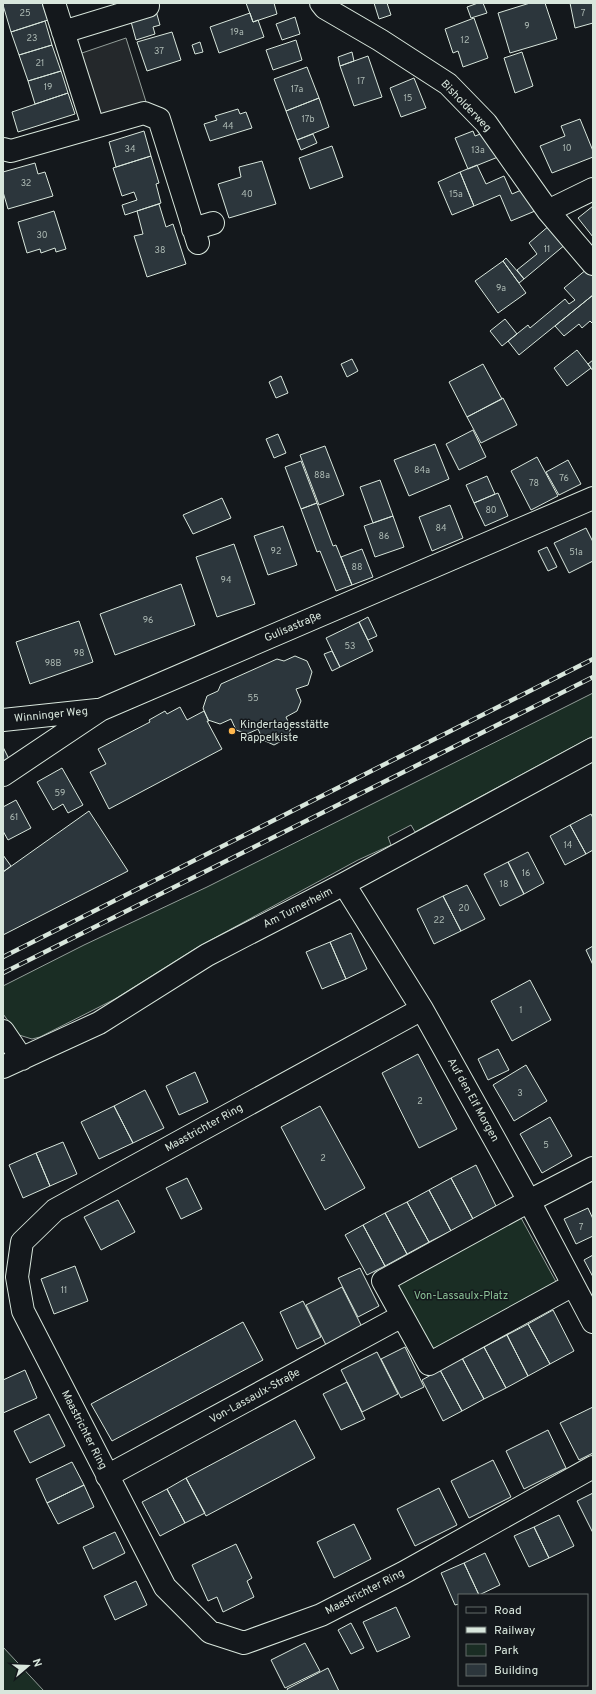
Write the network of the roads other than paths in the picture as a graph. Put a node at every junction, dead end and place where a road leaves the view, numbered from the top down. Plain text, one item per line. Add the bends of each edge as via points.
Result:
1 (54, 3) edge
2 (321, 3) edge
3 (148, 6) dead end
4 (63, 32) junction
5 (93, 126) junction
6 (3, 149) edge
7 (593, 189) edge
8 (548, 211) junction
9 (201, 232) dead end
10 (593, 264) edge
11 (593, 498) edge
12 (100, 710) junction
13 (3, 720) edge
14 (593, 749) edge
15 (3, 775) edge
16 (344, 884) junction
17 (422, 1009) junction
18 (3, 1031) edge
19 (12, 1063) edge
20 (593, 1168) edge
21 (529, 1200) junction
22 (573, 1285) junction
23 (402, 1316) junction
24 (593, 1322) edge
25 (593, 1467) edge
26 (107, 1476) junction

1 - 4 street
2 - 8 street, Bisholderweg via 325,8 448,84 486,123
3 - 4 street
4 - 5 street
5 - 6 street via 11,151
5 - 9 street via 144,113 159,119
7 - 8 street
8 - 10 street, Bisholderweg
11 - 12 street, Gulisastraße
12 - 13 street, Winninger Weg
12 - 15 street, Gulisastraße
14 - 16 street, Am Turnerheim
16 - 17 street, Auf den Elf Morgen
16 - 19 street, Am Turnerheim via 207,955 99,1023
17 - 21 street, Auf den Elf Morgen
17 - 26 street, Maastrichter Ring via 55,1210 22,1242 17,1277 23,1311
18 - 19 street
20 - 21 street
21 - 22 street, Auf den Elf Morgen
21 - 23 street via 383,1281
22 - 23 street via 429,1364
22 - 24 street, Auf den Elf Morgen
23 - 26 street, Von-Lassaulx-Straße
25 - 26 street, Maastrichter Ring via 403,1573 321,1615 244,1643 210,1632 165,1588

